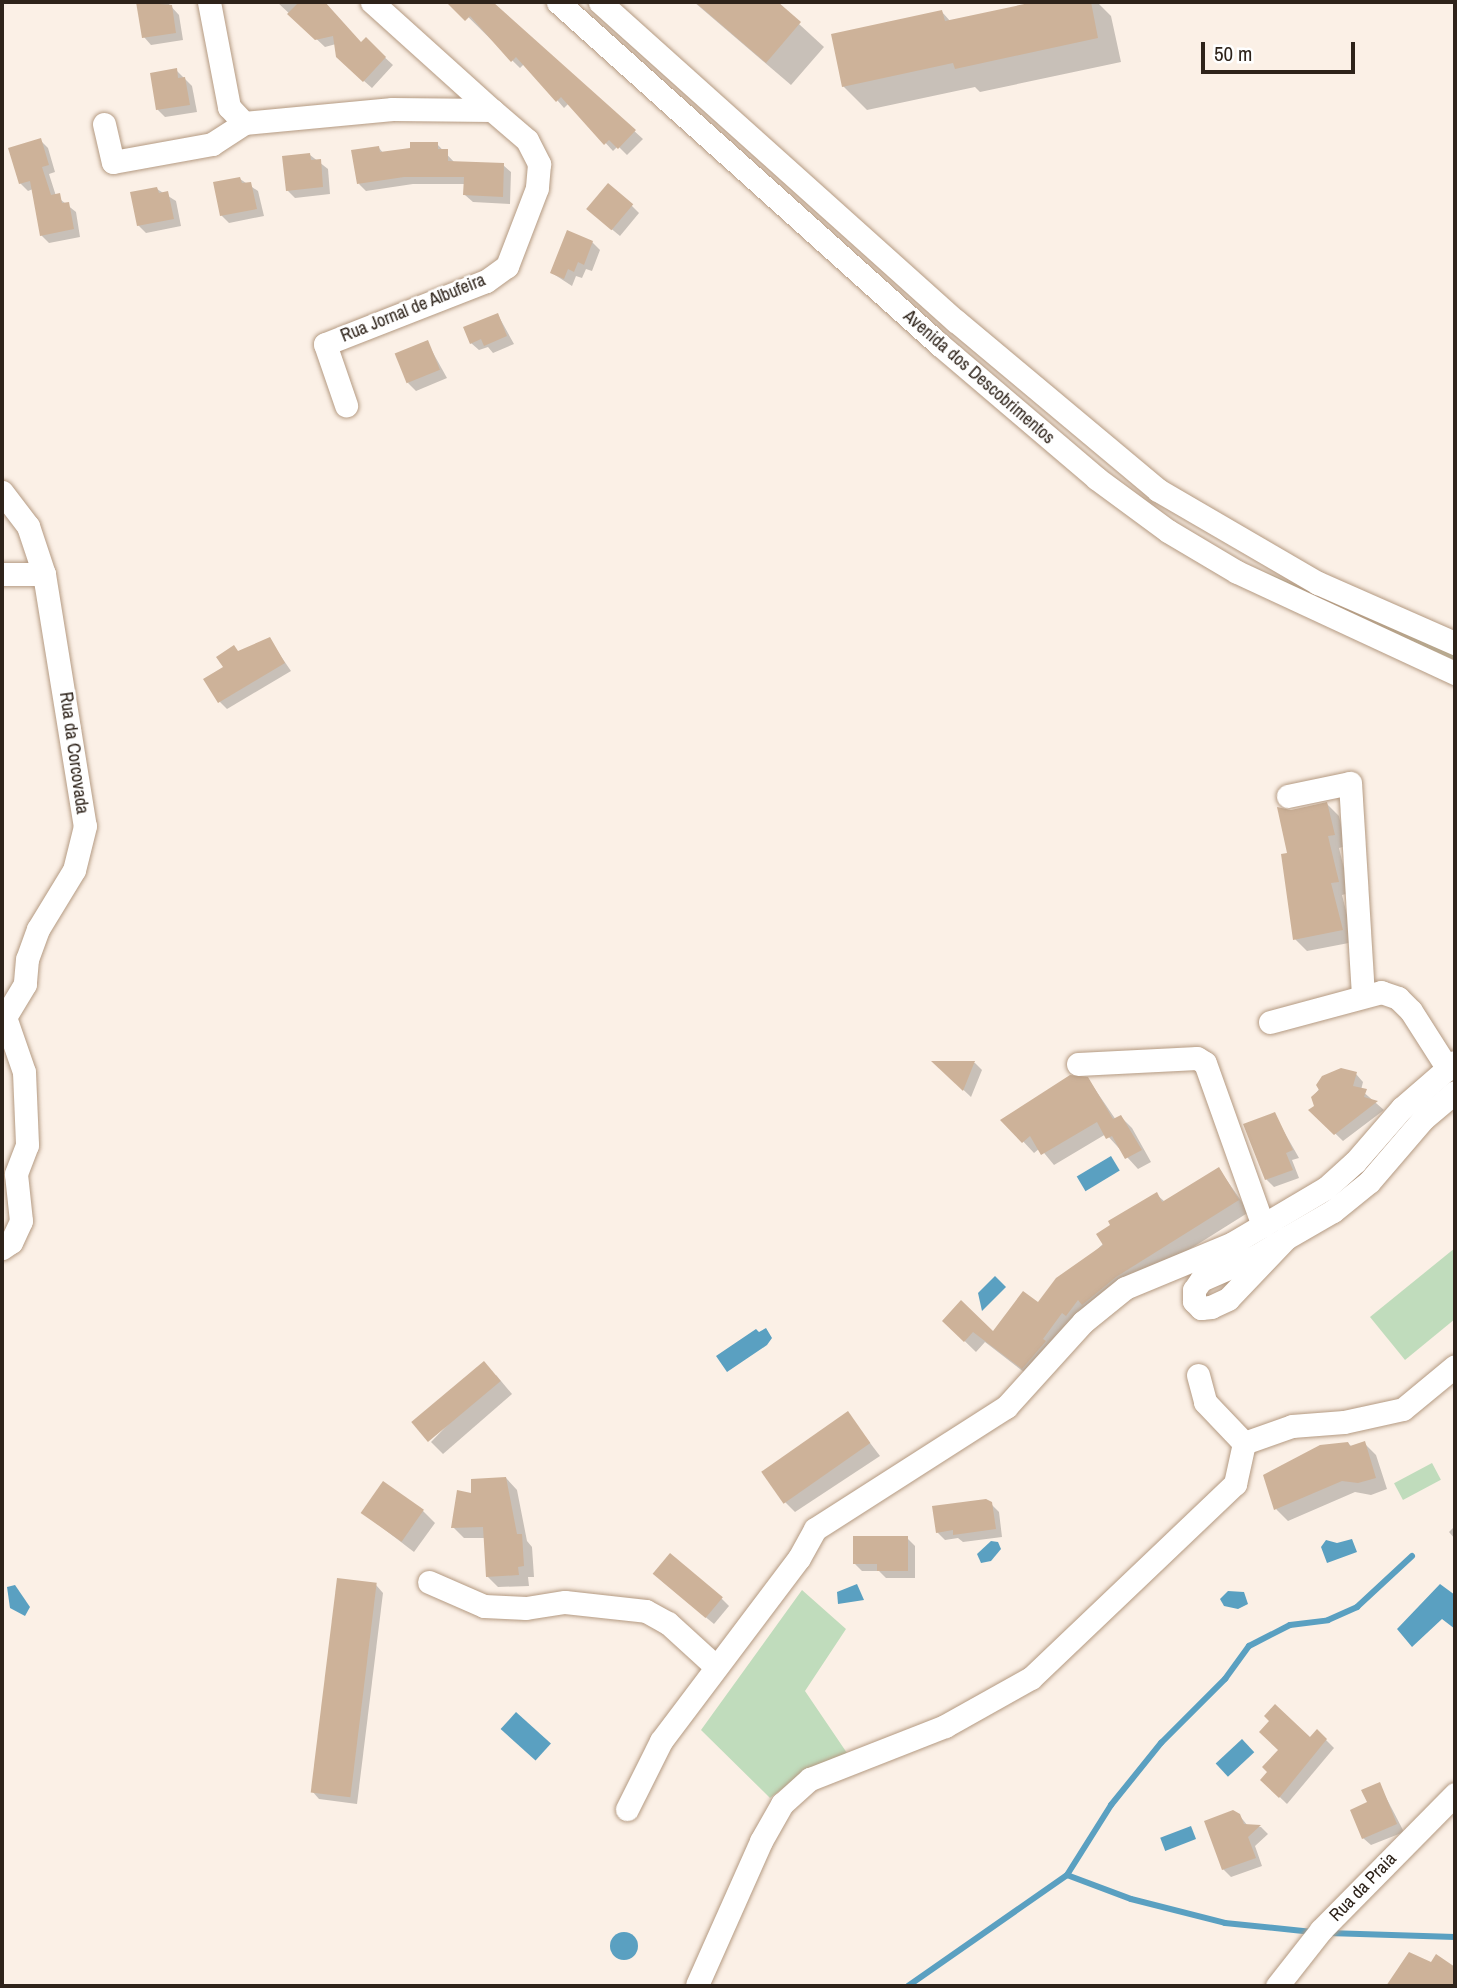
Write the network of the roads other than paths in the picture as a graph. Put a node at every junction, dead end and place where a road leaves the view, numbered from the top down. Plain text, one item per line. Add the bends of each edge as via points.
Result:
1 (209, 2) edge
2 (372, 2) edge
3 (558, 2) edge
4 (600, 2) edge
5 (492, 110) junction
6 (244, 123) junction
7 (104, 124) dead end
8 (346, 405) dead end
9 (2, 492) edge
10 (44, 574) junction
11 (2, 575) edge
12 (1455, 643) edge
13 (1455, 673) edge
14 (1288, 796) dead end
15 (1363, 996) junction
16 (1270, 1022) dead end
17 (1078, 1064) dead end
18 (1451, 1065) edge
19 (1455, 1092) edge
20 (1263, 1226) junction
21 (1286, 1238) dead end
22 (2, 1248) edge
23 (1455, 1366) edge
24 (1198, 1375) dead end
25 (1244, 1443) junction
26 (429, 1582) dead end
27 (714, 1665) junction
28 (1455, 1794) edge
29 (627, 1809) dead end
30 (697, 1985) edge
31 (1277, 1986) edge

1 - 6 street via 229,107
2 - 5 street, Rua Jornal de Albufeira
3 - 13 street, Avenida dos Descobrimentos via 940,345 1096,478 1168,531 1237,572
4 - 12 street, Avenida dos Descobrimentos via 956,321 1158,490 1318,583
5 - 6 street via 392,108
5 - 8 street, Rua Jornal de Albufeira via 527,140 539,164 537,188 508,266 486,281 325,344
6 - 7 street via 212,144 113,162
9 - 10 street, Rua da Corcovada via 28,526
10 - 11 street
10 - 22 street, Rua da Corcovada via 85,827 74,870 38,929 27,958 25,984 5,1017 24,1072 27,1145 16,1174 21,1221 11,1242
14 - 15 street via 1350,783
15 - 16 street
15 - 18 street via 1381,992 1398,998
17 - 20 street via 1197,1058 1205,1063
18 - 20 street via 1402,1108 1355,1163 1326,1188
19 - 21 street via 1423,1119 1368,1182 1333,1211
20 - 27 street via 1125,1288 1083,1322 1006,1407 815,1529 779,1585
23 - 25 street via 1403,1409 1344,1422 1292,1426
24 - 25 street via 1205,1402
25 - 30 street via 1235,1485 1031,1678 945,1726 810,1779 782,1804 724,1917
26 - 27 street via 484,1606 565,1602 646,1611 668,1623
27 - 29 street via 661,1741
28 - 31 street, Rua da Praia via 1319,1934

